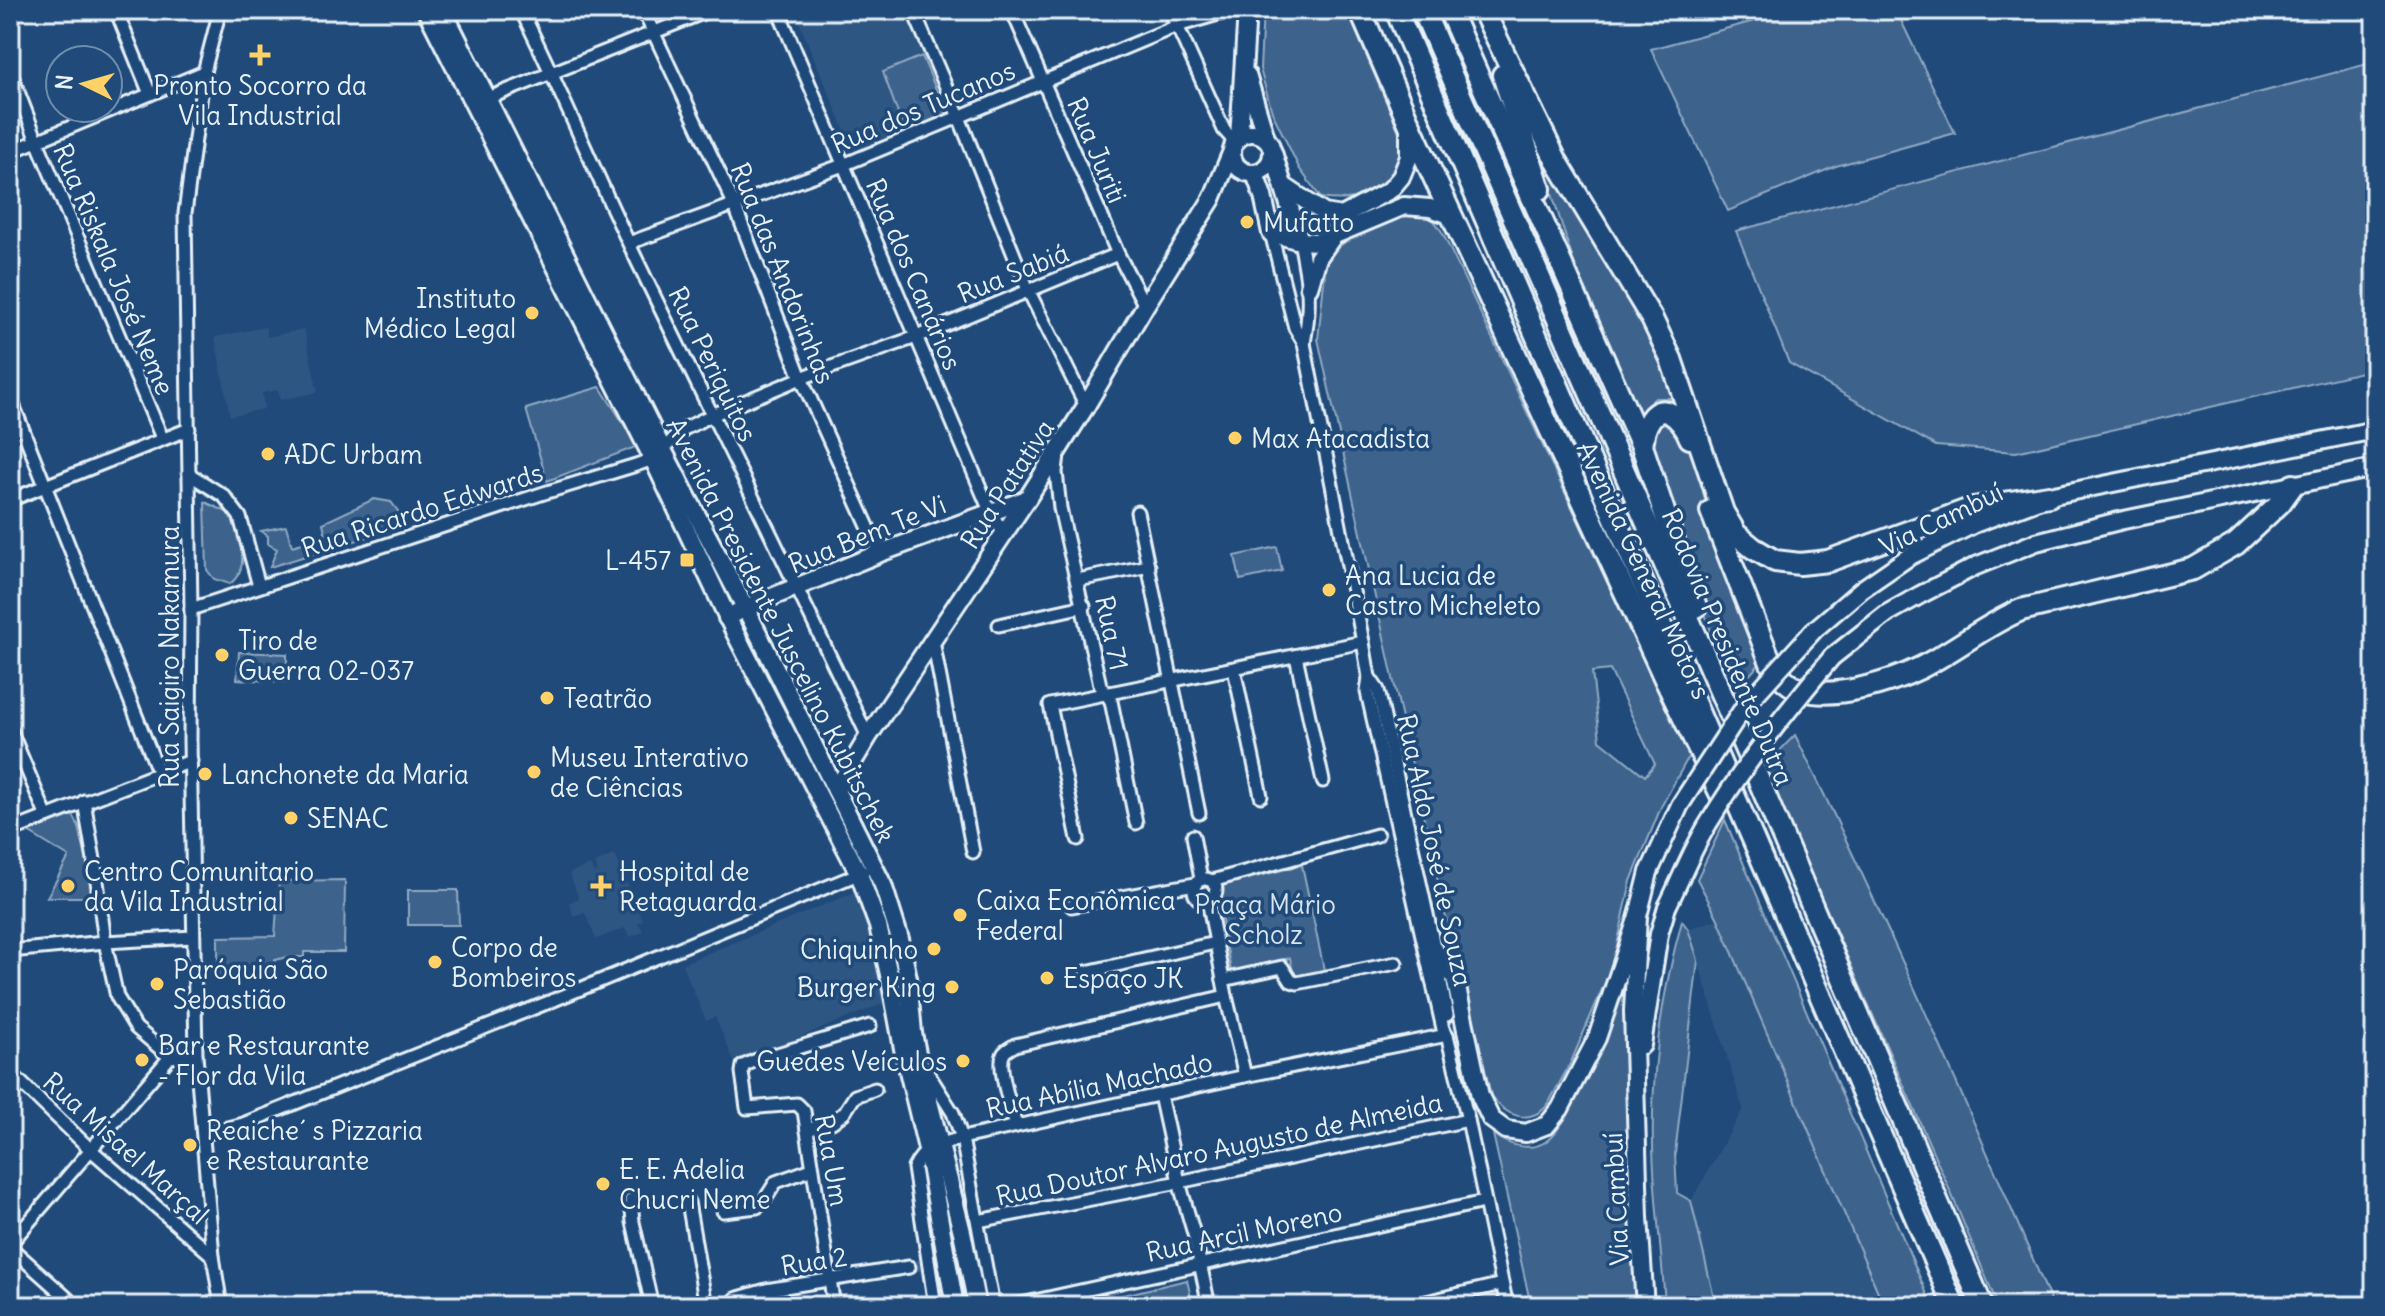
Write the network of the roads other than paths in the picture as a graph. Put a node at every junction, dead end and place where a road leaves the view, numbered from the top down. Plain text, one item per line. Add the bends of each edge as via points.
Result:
1 (116, 10) edge
2 (220, 10) edge
3 (426, 10) edge
4 (443, 10) edge
5 (521, 10) edge
6 (643, 10) edge
7 (710, 10) edge
8 (778, 10) edge
9 (913, 10) edge
10 (1012, 10) edge
11 (1170, 10) edge
12 (1232, 10) edge
13 (1247, 10) edge
14 (1360, 10) edge
15 (1396, 10) edge
16 (1423, 10) edge
17 (1449, 10) edge
18 (1482, 10) edge
19 (1177, 26) junction
20 (653, 33) junction
21 (1243, 62) junction
22 (10, 71) edge
23 (204, 72) junction
24 (552, 72) junction
25 (1042, 81) junction
26 (150, 94) junction
27 (486, 99) junction
28 (959, 117) junction
29 (1409, 123) junction
30 (37, 141) junction
31 (1235, 143) junction
32 (1269, 145) junction
33 (10, 152) edge
34 (843, 165) junction
35 (1251, 174) junction
36 (1284, 186) junction
37 (1212, 199) junction
38 (734, 204) junction
39 (1453, 216) junction
40 (1271, 233) junction
41 (1332, 238) junction
42 (1300, 241) junction
43 (629, 243) junction
44 (1118, 254) junction
45 (1309, 287) junction
46 (1028, 290) junction
47 (1576, 299) junction
48 (1145, 306) junction
49 (916, 337) junction
50 (1304, 343) junction
51 (801, 378) junction
52 (10, 397) edge
53 (1086, 406) junction
54 (712, 415) junction
55 (189, 429) junction
56 (2375, 430) edge
57 (162, 438) junction
58 (1642, 446) junction
59 (1058, 449) junction
60 (658, 453) junction
61 (2375, 468) edge
62 (189, 474) junction
63 (1036, 484) junction
64 (2293, 485) junction
65 (45, 486) junction
66 (2049, 496) junction
67 (1027, 499) junction
68 (10, 500) edge
69 (1060, 508) junction
70 (990, 511) junction
71 (1137, 512) dead end
72 (1004, 534) junction
73 (880, 553) junction
74 (1149, 566) junction
75 (1078, 580) junction
76 (259, 586) junction
77 (798, 587) junction
78 (1084, 606) junction
79 (745, 608) junction
80 (191, 609) junction
81 (727, 618) junction
82 (999, 625) dead end
83 (933, 641) junction
84 (1363, 642) junction
85 (1296, 656) junction
86 (1234, 669) junction
87 (1369, 677) junction
88 (1172, 681) junction
89 (1104, 694) junction
90 (10, 729) edge
91 (868, 737) junction
92 (191, 761) junction
93 (1751, 762) junction
94 (158, 771) junction
95 (1323, 781) dead end
96 (836, 790) junction
97 (1261, 796) dead end
98 (84, 801) junction
99 (1199, 813) dead end
100 (46, 815) junction
101 (1136, 823) dead end
102 (10, 831) edge
103 (1377, 835) dead end
104 (1193, 836) dead end
105 (1078, 839) dead end
106 (973, 852) dead end
107 (866, 870) junction
108 (1203, 881) junction
109 (1208, 900) junction
110 (1072, 906) dead end
111 (1638, 916) junction
112 (193, 937) junction
113 (105, 942) junction
114 (1215, 943) junction
115 (10, 951) edge
116 (1435, 951) junction
117 (1396, 963) dead end
118 (1086, 972) dead end
119 (1223, 980) junction
120 (1226, 996) junction
121 (870, 1026) dead end
122 (1447, 1035) junction
123 (1838, 1035) junction
124 (196, 1055) junction
125 (170, 1057) junction
126 (918, 1058) junction
127 (10, 1072) edge
128 (1245, 1076) junction
129 (875, 1089) dead end
130 (1636, 1090) junction
131 (1160, 1095) junction
132 (1468, 1120) junction
133 (1016, 1126) junction
134 (807, 1130) junction
135 (204, 1134) junction
136 (962, 1138) junction
137 (934, 1147) junction
138 (90, 1149) junction
139 (812, 1169) junction
140 (1179, 1182) junction
141 (631, 1200) dead end
142 (688, 1202) dead end
143 (1484, 1202) junction
144 (723, 1211) dead end
145 (978, 1221) junction
146 (10, 1246) edge
147 (213, 1256) junction
148 (1201, 1264) junction
149 (920, 1265) junction
150 (830, 1281) junction
151 (1502, 1284) junction
152 (76, 1306) edge
153 (221, 1306) edge
154 (652, 1306) edge
155 (706, 1306) edge
156 (729, 1306) edge
157 (834, 1306) edge
158 (935, 1306) edge
159 (955, 1306) edge
160 (977, 1306) edge
161 (993, 1306) edge
162 (1012, 1306) edge
163 (1209, 1306) edge
164 (1409, 1306) edge
165 (1507, 1306) edge
166 (1645, 1306) edge
167 (1954, 1306) edge
168 (1982, 1306) edge

1 - 26 street
2 - 23 street, Rua Saigiro Nakamura
3 - 60 main road, Avenida Presidente Juscelino Kubitschek
4 - 27 main road, Avenida Presidente Juscelino Kubitschek
5 - 24 street, Rua Periquitos
6 - 20 street, Rua das Andorinhas
7 - 20 street
8 - 34 street, Rua dos Canários
9 - 28 street
10 - 25 street, Rua Juriti
11 - 19 street
12 - 19 street, Rua dos Tucanos
13 - 21 main road, Rua Patativa
14 - 29 highway, Avenida General Motors
15 - 123 highway, Rodovia Presidente Dutra
16 - 93 highway, Rodovia Presidente Dutra
17 - 47 highway
18 - 47 highway
18 - 66 highway via 1563,174 1652,319 1671,359 1723,512 1736,534 1775,561 1828,561 1973,508
19 - 25 street, Rua dos Tucanos
19 - 31 street via 1224,130
20 - 24 street
20 - 38 street, Rua das Andorinhas
21 - 31 main road, Rua Patativa
21 - 32 main road
22 - 30 street, Rua Riskala José Neme
23 - 26 street
23 - 55 street, Rua Saigiro Nakamura via 185,213
24 - 27 street
24 - 43 street, Rua Periquitos
25 - 28 street, Rua dos Tucanos
25 - 44 street, Rua Juriti
26 - 30 street
27 - 60 main road, Avenida Presidente Juscelino Kubitschek
28 - 34 street, Rua dos Tucanos
28 - 46 street
29 - 36 main road via 1409,157 1401,177 1390,190 1342,216 1324,213
29 - 39 highway, Avenida General Motors
30 - 33 street
30 - 57 street, Rua Riskala José Neme
31 - 32 main road via 1255,133
31 - 35 main road via 1234,163
31 - 37 main road, Rua Patativa
32 - 35 main road via 1270,164
32 - 36 main road
34 - 38 street, Rua dos Tucanos
34 - 49 street, Rua dos Canários
35 - 37 main road, Rua Patativa via 1236,175
35 - 40 main road via 1263,196
36 - 42 main road
37 - 48 main road, Rua Patativa
38 - 43 street, Rua dos Tucanos
38 - 51 street, Rua das Andorinhas
39 - 41 main road via 1404,206
39 - 123 highway, Avenida General Motors via 1665,679
40 - 42 main road
40 - 50 street, Rua Aldo José de Souza via 1295,328
41 - 42 main road
41 - 45 main road via 1318,258
42 - 45 street, Rua Aldo José de Souza
43 - 54 street, Rua Periquitos
44 - 46 street, Rua Sabiá
44 - 48 street, Rua Juriti
45 - 50 street, Rua Aldo José de Souza
46 - 49 street, Rua Sabiá
46 - 53 street
47 - 58 highway
48 - 53 main road, Rua Patativa
49 - 51 street, Rua Sabiá
49 - 70 street, Rua dos Canários
50 - 84 street, Rua Aldo José de Souza
51 - 54 street, Rua Sabiá
51 - 73 street, Rua das Andorinhas
52 - 65 street
53 - 59 main road, Rua Patativa
54 - 60 street, Rua Sabiá via 684,429
54 - 77 street, Rua Periquitos
55 - 57 street
55 - 62 street, Rua Saigiro Nakamura
56 - 66 main road, Via Cambuí
57 - 65 street
58 - 64 highway via 1646,426 1662,412 1672,413 1689,433 1707,501 1773,668 1800,690 1829,693 1920,668 2021,610 2193,569 2236,544
58 - 93 highway
59 - 63 main road, Rua Patativa
59 - 69 street, Rua 71
60 - 76 street, Rua Ricardo Edwards
60 - 79 main road, Avenida Presidente Juscelino Kubitschek
60 - 81 main road, Avenida Presidente Juscelino Kubitschek
61 - 64 main road, Via Cambuí
62 - 76 street via 224,496 240,517
62 - 80 street, Rua Saigiro Nakamura
63 - 67 main road, Rua Patativa
63 - 69 street via 1052,488
64 - 130 main road, Via Cambuí, bridge via 2036,542 1976,566 1888,613 1832,657 1740,773 1706,827 1667,907
65 - 68 street
65 - 94 street
66 - 111 main road, Via Cambuí, bridge via 1974,524 1910,556 1814,630 1744,707 1680,805 1649,872
67 - 70 main road, Rua Bem Te Vi
67 - 72 main road, Rua Patativa
69 - 75 street, Rua 71
70 - 72 street, Rua dos Canários
70 - 73 main road, Rua Bem Te Vi
71 - 74 street
72 - 83 main road, Rua Patativa
73 - 77 main road, Rua Bem Te Vi
74 - 75 street
74 - 88 street
75 - 78 street, Rua 71
76 - 80 street, Rua Ricardo Edwards
77 - 79 main road, Rua Bem Te Vi
77 - 91 street, Rua Periquitos
78 - 82 street
78 - 89 street, Rua 71
79 - 81 main road, Rua Bem Te Vi
79 - 96 main road, Avenida Presidente Juscelino Kubitschek
80 - 92 street, Rua Saigiro Nakamura
81 - 107 main road, Avenida Presidente Juscelino Kubitschek
83 - 91 main road, Rua Patativa
83 - 106 street
84 - 85 street
84 - 87 street, Rua Aldo José de Souza
85 - 86 street
85 - 95 street
86 - 88 street
86 - 97 street
87 - 116 street, Rua Aldo José de Souza via 1378,690
87 - 122 street, Rua Aldo José de Souza via 1367,692 1411,894
88 - 89 street
88 - 99 street
89 - 101 street, Rua 71 via 1111,701
89 - 105 street via 1050,705
90 - 100 street
91 - 96 main road, Rua Patativa
92 - 94 street
92 - 112 street, Rua Saigiro Nakamura
93 - 168 highway, Rodovia Presidente Dutra
94 - 98 street
96 - 107 main road, Avenida Presidente Juscelino Kubitschek
98 - 100 street
98 - 113 street
100 - 102 street
103 - 108 street
104 - 108 street
107 - 126 main road, Avenida Presidente Juscelino Kubitschek via 883,885 900,939
107 - 135 street via 251,1121
107 - 137 main road, Avenida Presidente Juscelino Kubitschek via 904,1054
108 - 109 street via 1216,892
108 - 109 street via 1194,891 1197,898
108 - 110 street
109 - 114 street, Rua Abília Machado
111 - 116 main road via 1597,1038 1560,1109 1547,1125 1526,1133 1506,1130 1491,1119 1480,1096 1455,978
111 - 130 main road, Via Cambuí
112 - 113 street
112 - 124 street, Rua Saigiro Nakamura
113 - 115 street
113 - 125 street via 117,997 136,1028
114 - 118 street
114 - 119 street, Rua Abília Machado
116 - 122 street, Rua Aldo José de Souza
117 - 119 street via 1297,983 1282,967
119 - 120 street, Rua Abília Machado
120 - 128 street, Rua Abília Machado
120 - 133 street via 1006,1050 1006,1089
121 - 134 street, Rua Um via 743,1066 747,1108 797,1104 804,1111
122 - 128 street, Rua Abília Machado
122 - 132 street, Rua Aldo José de Souza
123 - 167 highway, Rodovia Presidente Dutra
124 - 125 street
124 - 135 street, Rua Saigiro Nakamura
125 - 138 street
126 - 136 street via 953,1113
126 - 137 main road, Avenida Presidente Juscelino Kubitschek
127 - 138 street, Rua Misael Marçal
128 - 131 street, Rua Abília Machado
129 - 134 street via 855,1096 832,1122
130 - 166 main road, Via Cambuí
131 - 133 street, Rua Abília Machado
131 - 140 street
132 - 140 street, Rua Doutor Alvaro Augusto de Almeida
132 - 143 street, Rua Aldo José de Souza
133 - 136 street, Rua Abília Machado
134 - 139 street, Rua Um
135 - 147 street, Rua Saigiro Nakamura
136 - 137 street, Rua Abília Machado
136 - 145 street
137 - 149 street via 914,1168
137 - 159 main road, Avenida Presidente Juscelino Kubitschek
137 - 160 main road, Avenida Presidente Juscelino Kubitschek via 962,1232
138 - 146 street
138 - 147 street, Rua Misael Marçal
139 - 144 street via 776,1182 757,1207
139 - 150 street, Rua Um
140 - 145 street, Rua Doutor Alvaro Augusto de Almeida
140 - 148 street
141 - 154 street
142 - 155 street
143 - 148 street, Rua Arcil Moreno
143 - 151 street, Rua Aldo José de Souza
145 - 161 street
146 - 152 street
147 - 153 street, Rua Saigiro Nakamura
148 - 162 street, Rua Arcil Moreno
148 - 163 street
149 - 150 street, Rua 2
149 - 158 street
150 - 156 street, Rua 2 via 766,1290 735,1299
150 - 157 street, Rua Um
151 - 164 street
151 - 165 street, Rua Aldo José de Souza

